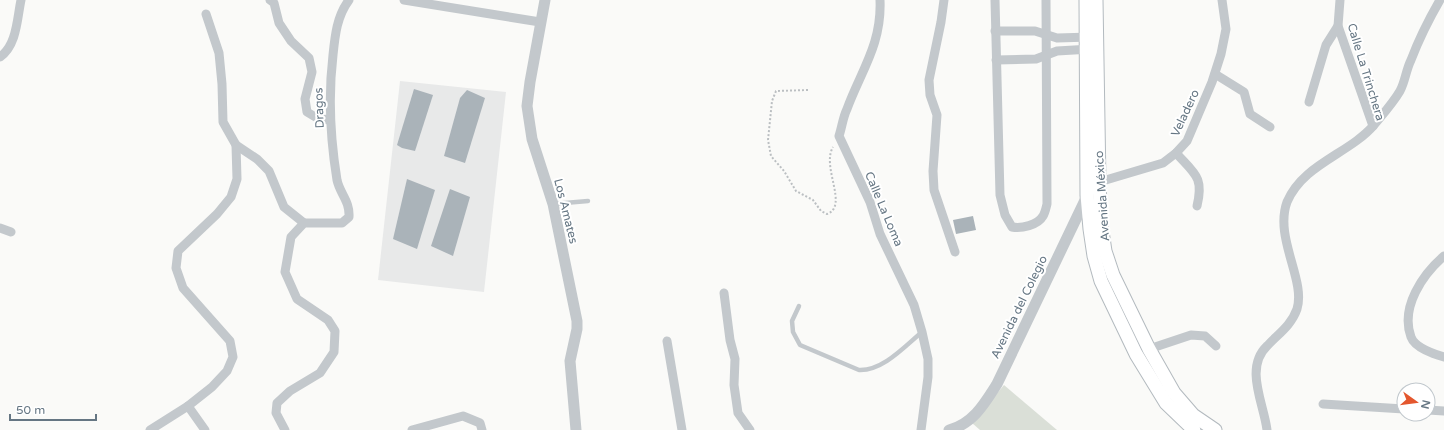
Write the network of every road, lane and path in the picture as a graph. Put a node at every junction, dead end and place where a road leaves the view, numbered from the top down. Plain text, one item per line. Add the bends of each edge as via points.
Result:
1 (21, 0) edge
2 (270, 0) edge
3 (349, 0) edge
4 (404, 0) edge
5 (545, 0) edge
6 (880, 0) edge
7 (944, 0) edge
8 (995, 0) edge
9 (1046, 0) edge
10 (1086, 0) edge
11 (1096, 0) edge
12 (1222, 0) edge
13 (1340, 0) edge
14 (1440, 0) edge
15 (206, 14) dead end
16 (540, 22) junction
17 (1338, 26) junction
18 (995, 31) junction
19 (1046, 35) junction
20 (1091, 43) junction
21 (1046, 54) junction
22 (0, 57) edge
23 (996, 60) junction
24 (1215, 74) junction
25 (808, 90) dead end
26 (1309, 102) dead end
27 (329, 120) junction
28 (1373, 126) junction
29 (1270, 127) dead end
30 (839, 136) junction
31 (236, 145) junction
32 (1176, 153) junction
33 (1099, 182) junction
34 (1087, 195) junction
35 (588, 201) dead end
36 (553, 204) junction
37 (1197, 206) dead end
38 (304, 223) junction
39 (0, 228) edge
40 (11, 232) dead end
41 (955, 252) dead end
42 (1444, 256) edge
43 (724, 294) dead end
44 (799, 306) dead end
45 (922, 332) junction
46 (667, 342) dead end
47 (1216, 346) dead end
48 (1149, 349) junction
49 (1444, 358) edge
50 (1323, 404) dead end
51 (188, 406) junction
52 (1396, 409) edge
53 (481, 427) edge
54 (150, 430) edge
55 (205, 430) edge
56 (285, 430) edge
57 (412, 430) edge
58 (576, 430) edge
59 (682, 430) edge
60 (750, 430) edge
61 (921, 430) edge
62 (949, 430) edge
63 (1194, 430) edge
64 (1215, 430) edge
65 (1267, 430) edge

1 - 22 street via 13,41 7,52
2 - 27 street via 274,3 279,23 291,41 309,58 312,72 305,99 307,112 317,118
3 - 27 street, Dragos via 341,11 336,31
4 - 16 street
5 - 16 street, Los Amates
6 - 30 street via 878,30 870,59 846,109
7 - 41 street via 942,22 929,80 930,95 937,115 934,190
8 - 18 street
9 - 19 street
10 - 20 main road, Avenida México
11 - 20 main road, Avenida México
12 - 24 street, Veladero via 1226,29
13 - 17 street, Calle La Trinchera
14 - 28 street via 1410,61 1400,90
15 - 31 street via 219,53 223,122
16 - 36 street, Los Amates via 527,106 532,139
17 - 26 street via 1326,45
17 - 28 street, Calle La Trinchera
18 - 19 street via 1035,31
18 - 23 street
19 - 20 street
19 - 21 street
20 - 21 street
20 - 33 main road, Avenida México
20 - 34 main road, Avenida México
21 - 23 street via 1036,59
21 - 23 street via 1047,204 1044,216 1039,221 1019,228 1012,227 1005,215 1000,195
24 - 29 street via 1244,92 1250,114
24 - 32 street, Veladero via 1187,141
25 - 30 path via 776,91 772,101 768,140 771,156 796,191 813,200 821,211 827,214 833,212 837,205 829,162 831,151
27 - 38 street, Dragos via 338,182 349,208 348,217 342,222
28 - 65 street, Calle La Trinchera via 1305,176 1287,203 1284,228 1298,293 1297,308 1292,320 1282,333 1265,347 1257,363 1257,388
30 - 45 street, Calle La Loma via 870,202 880,234 908,290
31 - 38 street via 269,171 284,207
31 - 51 street via 237,179 231,197 218,214 178,251 176,268 183,288 230,341 233,357 227,371
32 - 33 street, Veladero via 1163,163
32 - 37 street via 1200,182 1201,191
33 - 34 street, Avenida del Colegio
33 - 48 main road, Avenida México via 1105,251 1113,275
34 - 62 street, Avenida del Colegio via 997,384 982,408 970,420
34 - 63 main road, Avenida México via 1091,235 1102,280 1136,354 1166,403
35 - 36 lane
36 - 58 street, Los Amates via 577,320 570,361
38 - 56 street via 291,237 285,272 297,299 328,320 336,331 334,352 320,373 290,391 277,403 276,413
39 - 40 street
42 - 49 street via 1429,269 1415,290 1408,319 1411,338 1426,351
43 - 60 street via 735,359 734,385 738,413
44 - 45 lane via 792,321 793,332 800,345 860,370 879,366
45 - 61 street, Calle La Loma via 928,359 928,376
46 - 59 street
47 - 48 street via 1205,336 1191,335
48 - 64 main road, Avenida México via 1174,393 1193,415
50 - 52 street
51 - 54 street
51 - 55 street
53 - 57 street via 463,416

